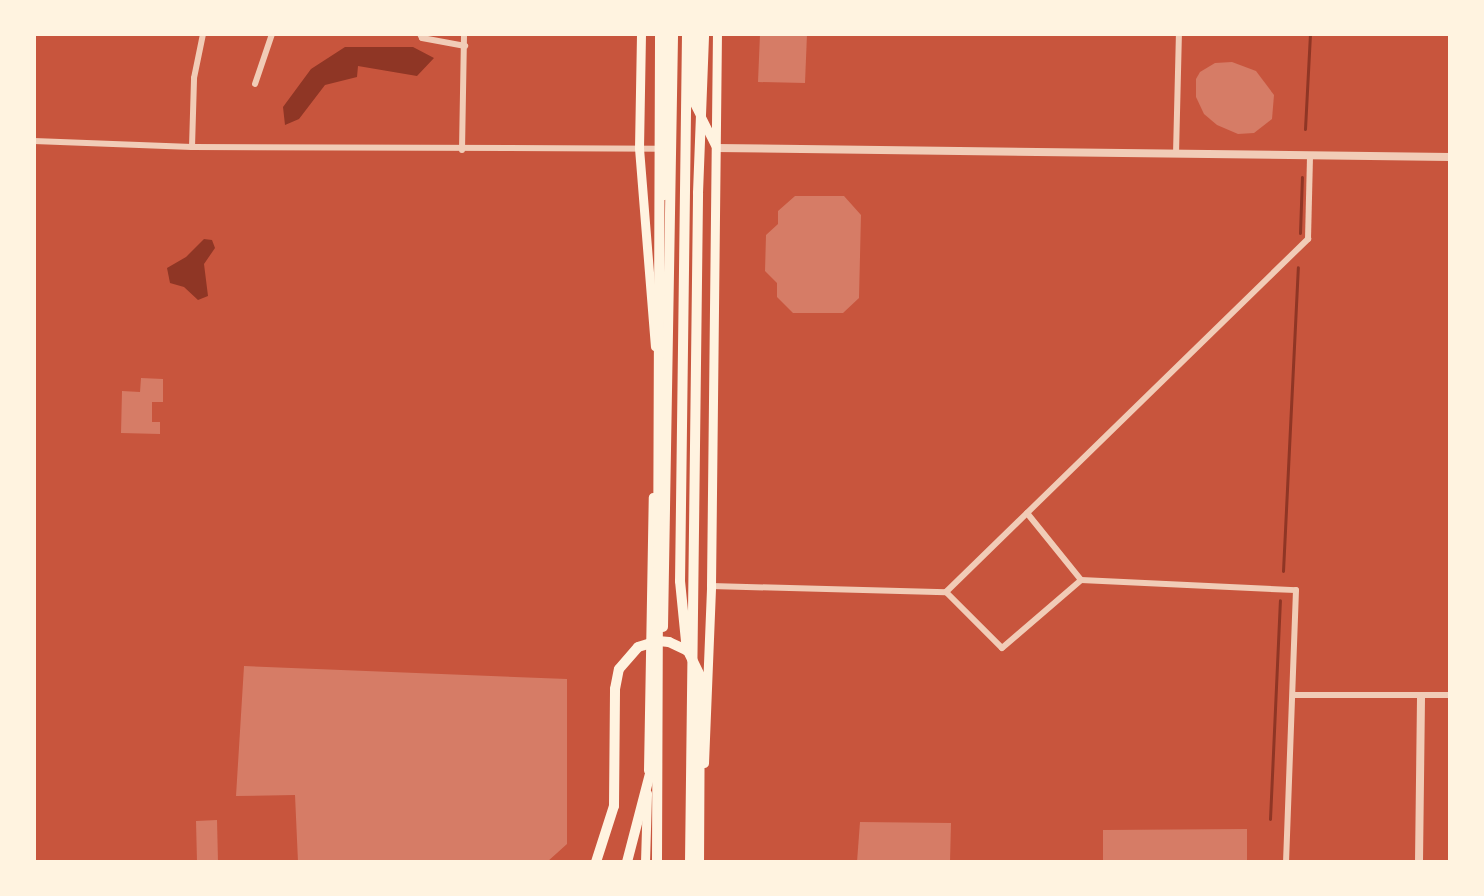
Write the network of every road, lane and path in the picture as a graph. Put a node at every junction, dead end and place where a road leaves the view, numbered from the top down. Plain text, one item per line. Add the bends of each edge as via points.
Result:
1 (203, 34) edge
2 (272, 34) edge
3 (420, 34) edge
4 (464, 34) edge
5 (641, 34) edge
6 (660, 34) edge
7 (666, 34) edge
8 (673, 34) edge
9 (687, 34) edge
10 (695, 34) edge
11 (704, 34) edge
12 (717, 34) edge
13 (1179, 34) edge
14 (465, 46) junction
15 (255, 84) dead end
16 (34, 141) edge
17 (192, 147) junction
18 (639, 148) junction
19 (716, 148) junction
20 (462, 150) junction
21 (666, 150) junction
22 (1176, 154) junction
23 (1310, 156) junction
24 (1450, 157) edge
25 (656, 362) junction
26 (1027, 513) junction
27 (1081, 580) junction
28 (711, 586) junction
29 (946, 592) junction
30 (659, 681) junction
31 (1293, 695) junction
32 (1450, 695) edge
33 (692, 696) junction
34 (1421, 696) junction
35 (657, 744) junction
36 (596, 862) edge
37 (627, 862) edge
38 (645, 862) edge
39 (657, 862) edge
40 (690, 862) edge
41 (700, 862) edge
42 (1286, 862) edge
43 (1419, 862) edge

1 - 17 street via 194,78
2 - 15 street
3 - 14 street
4 - 14 street
5 - 18 main road
6 - 30 highway
7 - 21 main road
8 - 30 highway via 667,577
9 - 33 highway via 680,581
10 - 19 main road via 693,101
11 - 33 highway
12 - 19 main road
13 - 22 street
14 - 20 street
16 - 17 street
17 - 20 street
18 - 20 street
18 - 21 street
18 - 25 main road
19 - 22 street
19 - 28 main road
21 - 25 main road
22 - 23 street
23 - 24 street
23 - 26 street via 1308,239
25 - 38 main road
26 - 27 street
26 - 29 street
27 - 29 street via 1002,648
27 - 31 street via 1296,590
28 - 29 street
28 - 41 main road
30 - 35 highway
31 - 34 street
31 - 42 street
32 - 34 street
33 - 40 highway
34 - 43 street
35 - 37 highway
35 - 39 highway
36 - 41 highway via 614,806 619,669 638,647 658,641 688,651 700,676

